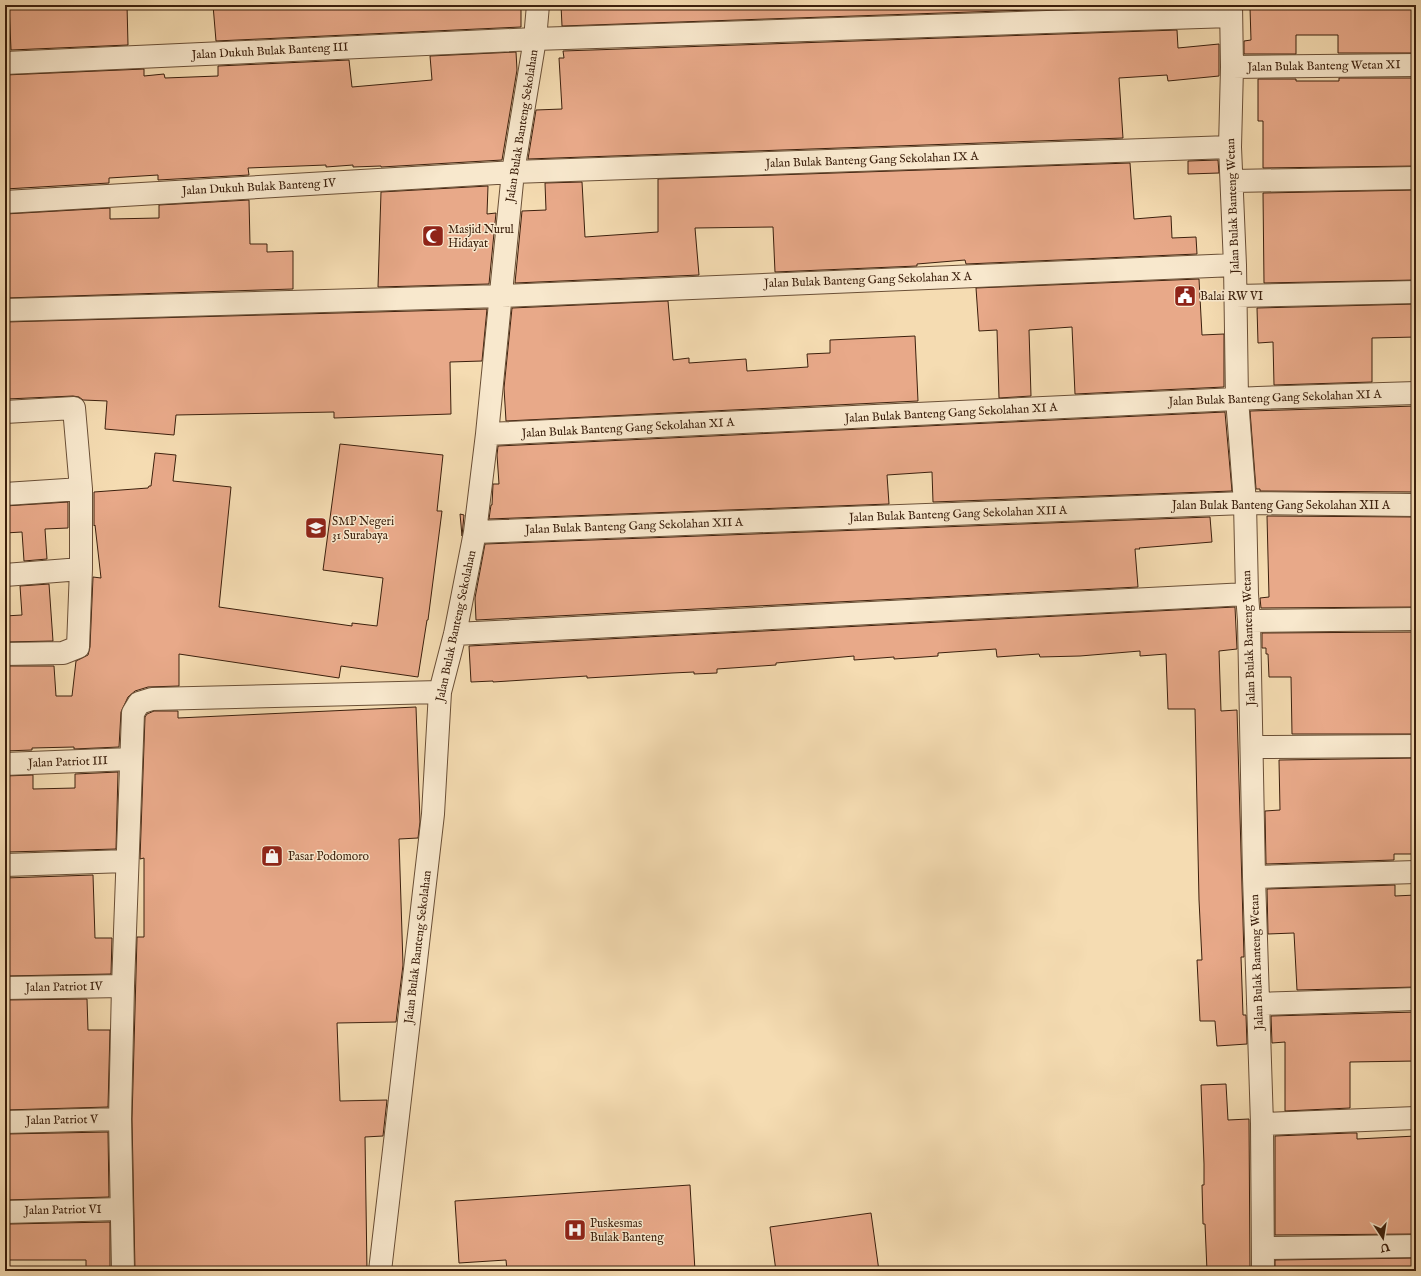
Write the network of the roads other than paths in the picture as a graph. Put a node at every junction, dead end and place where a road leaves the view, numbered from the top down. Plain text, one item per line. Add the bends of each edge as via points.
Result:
1 (538, 5) edge
2 (1231, 10) edge
3 (535, 39) junction
4 (5, 63) edge
5 (1416, 65) edge
6 (1232, 67) junction
7 (1230, 147) junction
8 (513, 172) junction
9 (1416, 178) edge
10 (1232, 181) junction
11 (5, 202) edge
12 (1235, 265) junction
13 (1416, 292) edge
14 (501, 296) junction
15 (1236, 296) junction
16 (5, 310) edge
17 (1416, 393) edge
18 (1238, 399) junction
19 (5, 412) edge
20 (487, 434) junction
21 (81, 489) junction
22 (5, 494) edge
23 (1245, 503) junction
24 (1416, 505) edge
25 (475, 532) junction
26 (82, 569) junction
27 (5, 575) edge
28 (1246, 594) junction
29 (1416, 619) edge
30 (1250, 621) junction
31 (455, 634) junction
32 (5, 654) edge
33 (440, 692) junction
34 (1416, 746) edge
35 (1252, 747) junction
36 (131, 759) junction
37 (5, 764) edge
38 (127, 861) junction
39 (5, 865) edge
40 (1416, 872) edge
41 (1254, 877) junction
42 (122, 986) junction
43 (5, 988) edge
44 (1416, 999) edge
45 (1258, 1004) junction
46 (1416, 1118) edge
47 (120, 1119) junction
48 (5, 1122) edge
49 (1262, 1124) junction
50 (120, 1209) junction
51 (5, 1212) edge
52 (1416, 1246) edge
53 (1263, 1248) junction
54 (123, 1271) edge
55 (380, 1271) edge
56 (1263, 1271) edge

1 - 3 street, Jalan Bulak Banteng Sekolahan
2 - 3 street, Jalan Dukuh Bulak Banteng III
2 - 6 street, Jalan Bulak Banteng Wetan
3 - 4 street, Jalan Dukuh Bulak Banteng III
3 - 8 street, Jalan Bulak Banteng Sekolahan
5 - 6 street, Jalan Bulak Banteng Wetan XI
6 - 7 street, Jalan Bulak Banteng Wetan
7 - 8 street, Jalan Bulak Banteng Gang Sekolahan IX A
7 - 10 street, Jalan Bulak Banteng Wetan
8 - 11 street, Jalan Dukuh Bulak Banteng IV
8 - 14 street, Jalan Bulak Banteng Sekolahan
9 - 10 street
10 - 12 street, Jalan Bulak Banteng Wetan
12 - 14 street, Jalan Bulak Banteng Gang Sekolahan X A
12 - 15 street, Jalan Bulak Banteng Wetan
13 - 15 street
14 - 16 street, Jalan Bulak Banteng Gang Sekolahan X A
14 - 20 street, Jalan Bulak Banteng Sekolahan
15 - 18 street, Jalan Bulak Banteng Wetan
17 - 18 street, Jalan Bulak Banteng Gang Sekolahan XI A
18 - 20 street, Jalan Bulak Banteng Gang Sekolahan XI A
18 - 23 street, Jalan Bulak Banteng Wetan
19 - 21 street via 74,408
20 - 25 street, Jalan Bulak Banteng Sekolahan
21 - 22 street
21 - 26 street
23 - 24 street, Jalan Bulak Banteng Gang Sekolahan XII A
23 - 25 street, Jalan Bulak Banteng Gang Sekolahan XII A
23 - 28 street, Jalan Bulak Banteng Wetan
25 - 31 street, Jalan Bulak Banteng Sekolahan
26 - 27 street
26 - 32 street via 78,647 63,654
28 - 30 street, Jalan Bulak Banteng Wetan
28 - 31 street
29 - 30 street
30 - 35 street, Jalan Bulak Banteng Wetan
31 - 33 street, Jalan Bulak Banteng Sekolahan
33 - 36 street via 152,700 139,703 134,713
33 - 55 street, Jalan Bulak Banteng Sekolahan via 433,814
34 - 35 street
35 - 41 street, Jalan Bulak Banteng Wetan
36 - 37 street, Jalan Patriot III
36 - 38 street
38 - 39 street
38 - 42 street
40 - 41 street
41 - 45 street, Jalan Bulak Banteng Wetan
42 - 43 street, Jalan Patriot IV
42 - 47 street
44 - 45 street
45 - 49 street, Jalan Bulak Banteng Wetan
46 - 49 street
47 - 48 street, Jalan Patriot V
47 - 50 street
49 - 53 street, Jalan Bulak Banteng Wetan
50 - 51 street, Jalan Patriot VI
50 - 54 street
52 - 53 street
53 - 56 street, Jalan Bulak Banteng Wetan

